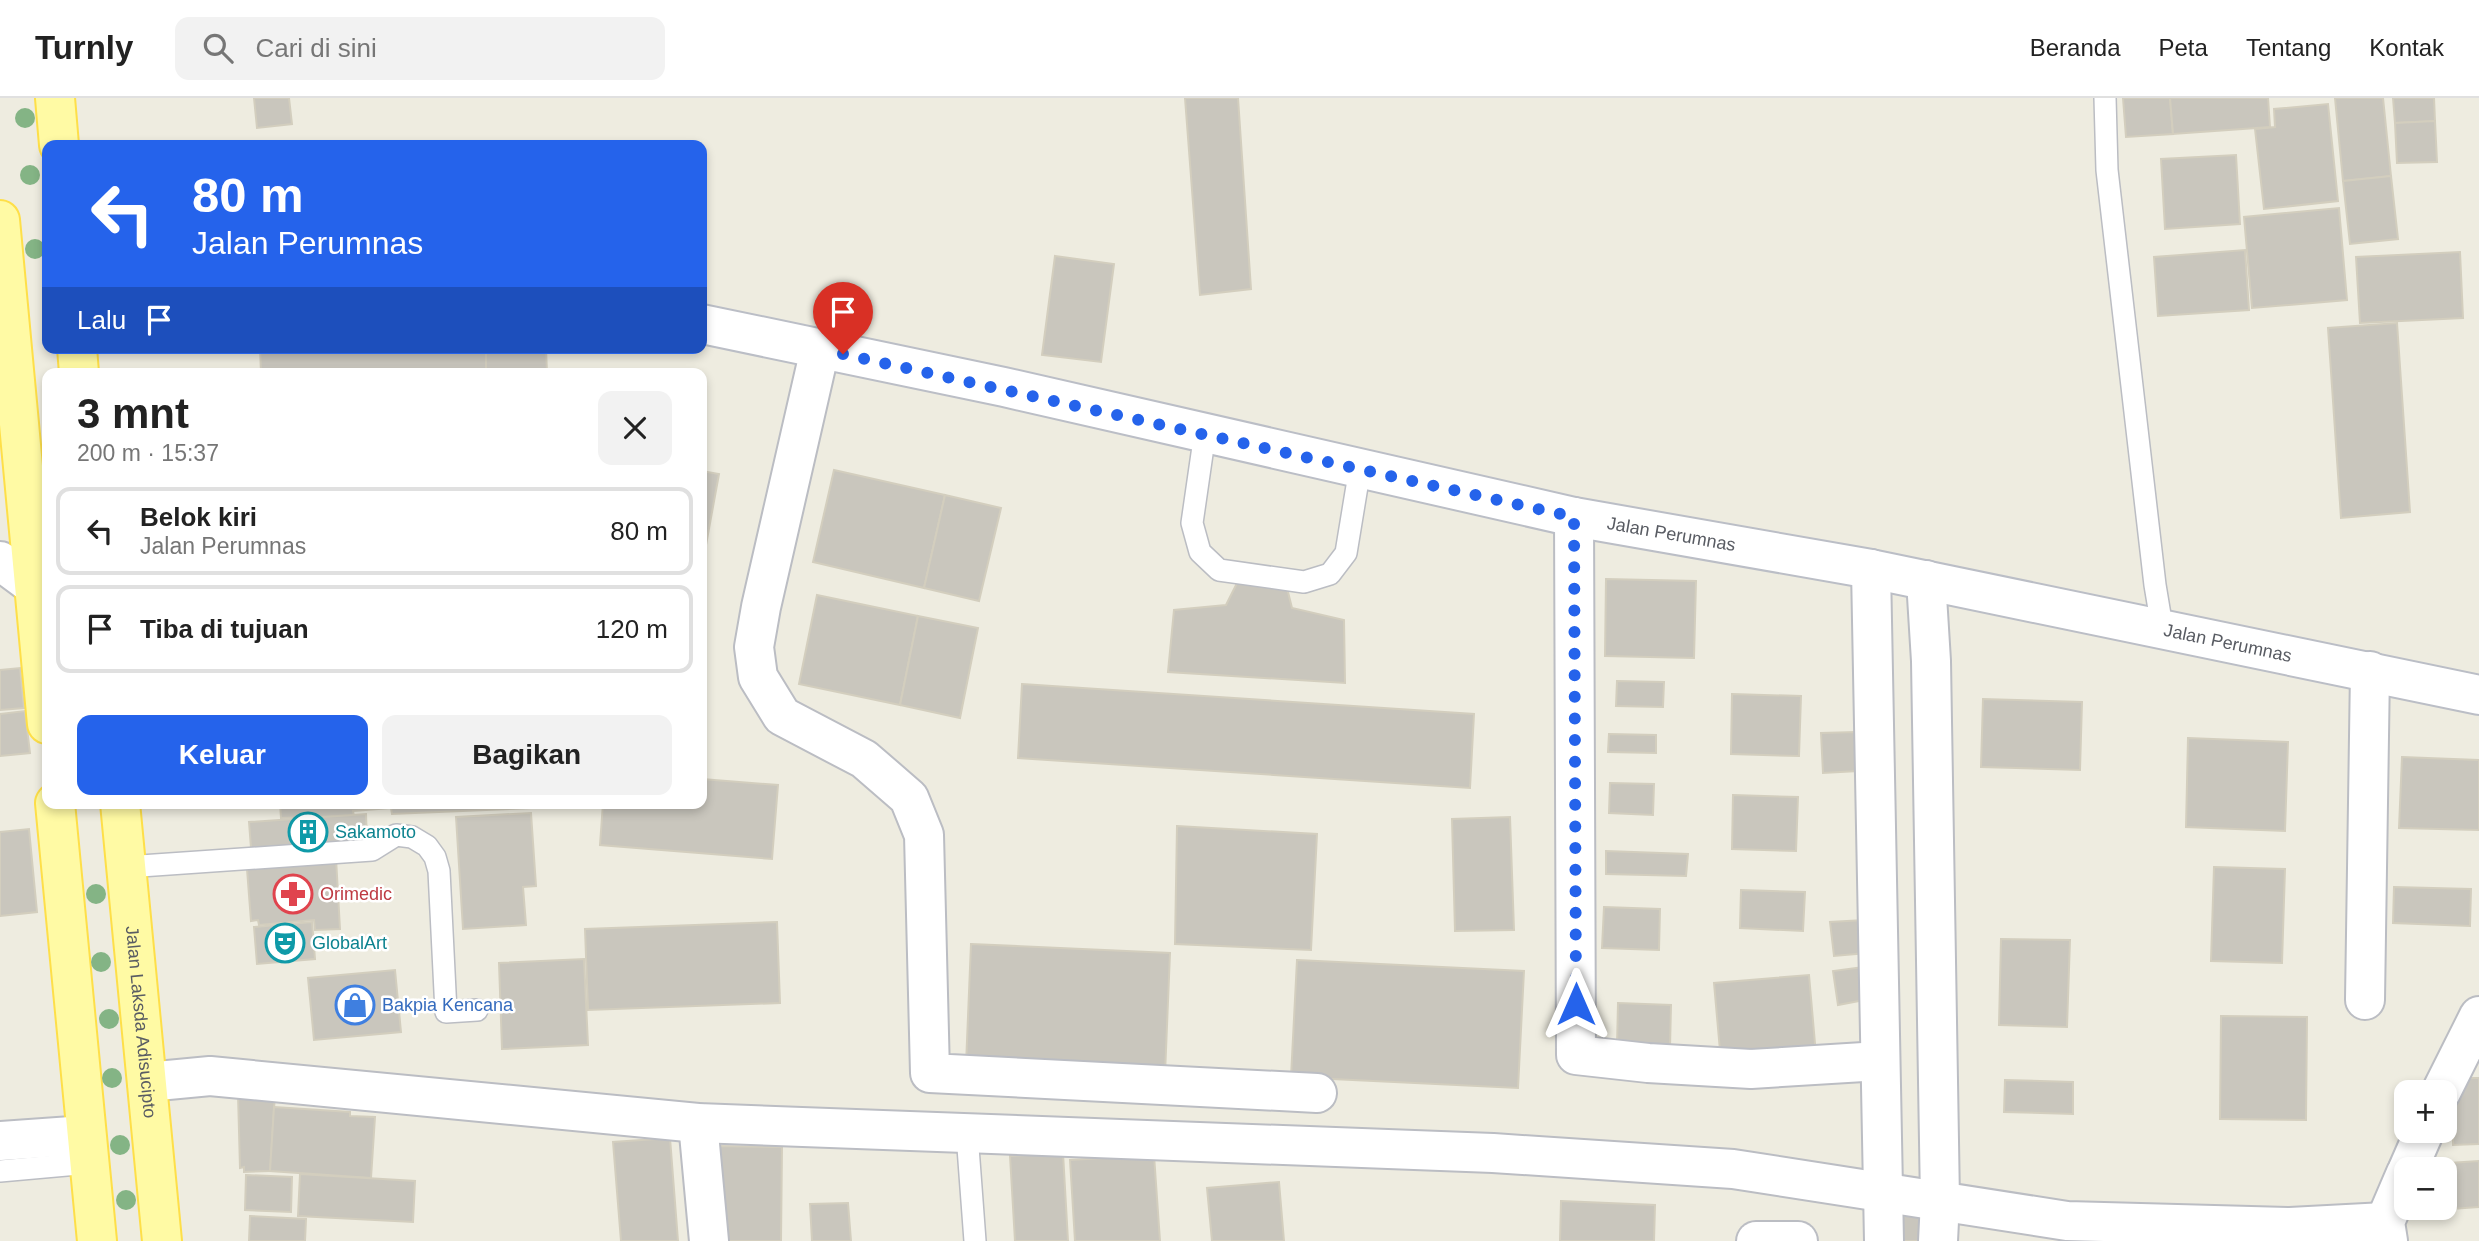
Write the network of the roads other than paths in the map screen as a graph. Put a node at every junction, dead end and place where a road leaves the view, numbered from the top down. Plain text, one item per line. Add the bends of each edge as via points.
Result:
1 (55, 98) edge
2 (2105, 98) edge
3 (59, 140) edge
4 (0, 220) edge
5 (707, 325) edge
6 (820, 349) junction
7 (1205, 433) junction
8 (1360, 468) junction
9 (1574, 517) junction
10 (0, 561) edge
11 (1871, 569) junction
12 (1926, 580) junction
13 (34, 586) junction
14 (2162, 627) junction
15 (42, 671) edge
16 (2370, 671) junction
17 (2479, 695) edge
18 (56, 809) edge
19 (121, 809) edge
20 (126, 867) junction
21 (2365, 1000) dead end
22 (477, 1010) dead end
23 (2479, 1016) edge
24 (1880, 1061) junction
25 (2447, 1080) edge
26 (147, 1082) junction
27 (1317, 1093) dead end
28 (698, 1123) junction
29 (967, 1134) junction
30 (0, 1141) edge
31 (87, 1149) junction
32 (0, 1171) edge
33 (1882, 1192) junction
34 (1940, 1201) junction
35 (2394, 1209) edge
36 (2386, 1232) edge
37 (97, 1241) edge
38 (162, 1241) edge
39 (709, 1241) edge
40 (975, 1241) edge
41 (1756, 1241) edge
42 (1798, 1241) edge
43 (1884, 1241) edge
44 (1938, 1241) edge

1 - 3 main road
2 - 14 lane via 2108,170
4 - 13 main road
5 - 6 street, Jalan Perumnas
6 - 7 street, Jalan Perumnas
6 - 27 street via 761,607 754,648 758,677 782,716 864,759 909,798 924,835 930,1073
7 - 8 street, Jalan Perumnas
7 - 8 lane via 1192,523 1200,552 1219,570 1304,582 1331,574 1346,553
8 - 9 street, Jalan Perumnas
9 - 11 street, Jalan Perumnas
9 - 24 street via 1576,1055 1751,1069
10 - 13 street
11 - 12 street, Jalan Perumnas
11 - 24 street
12 - 14 street, Jalan Perumnas
12 - 34 street
13 - 15 main road
14 - 16 street, Jalan Perumnas
16 - 17 street, Jalan Perumnas
16 - 21 street
18 - 31 main road
19 - 20 main road, Jalan Laksda Adisucipto
20 - 22 lane via 372,850 396,835 412,837 435,857 439,871 446,1012
20 - 26 main road, Jalan Laksda Adisucipto
23 - 25 street
24 - 33 street
26 - 28 street via 210,1076
26 - 38 main road, Jalan Laksda Adisucipto
28 - 29 street
28 - 39 street
29 - 33 street via 1493,1153 1733,1170
29 - 40 lane
30 - 31 street
31 - 32 lane
31 - 37 main road
33 - 34 street
33 - 43 street
34 - 36 street via 2067,1222
34 - 44 street
35 - 36 street
41 - 42 street

